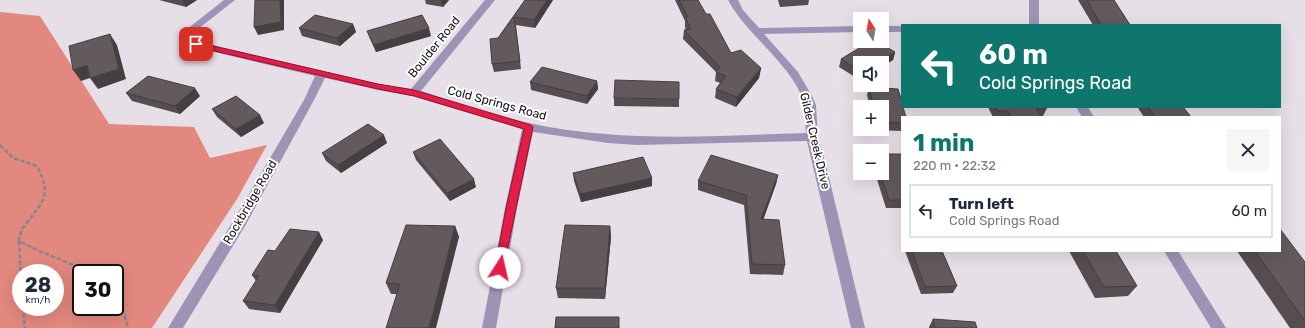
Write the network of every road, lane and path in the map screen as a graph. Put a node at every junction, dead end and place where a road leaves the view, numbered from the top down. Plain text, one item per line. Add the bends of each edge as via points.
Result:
1 (230, 0) edge
2 (490, 0) edge
3 (733, 0) edge
4 (1034, 0) edge
5 (1034, 24) edge
6 (853, 29) edge
7 (889, 29) edge
8 (901, 29) edge
9 (756, 31) junction
10 (321, 74) junction
11 (414, 93) junction
12 (528, 127) junction
13 (812, 137) junction
14 (0, 145) edge
15 (19, 241) junction
16 (1172, 252) edge
17 (20, 264) edge
18 (72, 264) edge
19 (124, 310) edge
20 (24, 316) edge
21 (25, 328) edge
22 (128, 328) edge
23 (175, 328) edge
24 (489, 328) edge
25 (858, 328) edge
26 (1219, 328) edge

1 - 10 street, Cold Springs Road via 194,28 189,39 196,44
2 - 11 street, Boulder Road
3 - 9 street, Gilder Creek Drive
4 - 5 street
6 - 9 street
7 - 8 street
9 - 13 street, Gilder Creek Drive via 802,85 810,106
10 - 11 street, Cold Springs Road
10 - 23 street, Rockbridge Road via 240,222
11 - 12 street, Cold Springs Road
12 - 13 street, Cold Springs Road via 608,139
12 - 24 street
13 - 25 street, Gilder Creek Drive
14 - 15 path via 14,158 37,166 45,181 44,200 24,227
15 - 17 path
15 - 18 path
16 - 26 street
19 - 22 path
20 - 21 path

